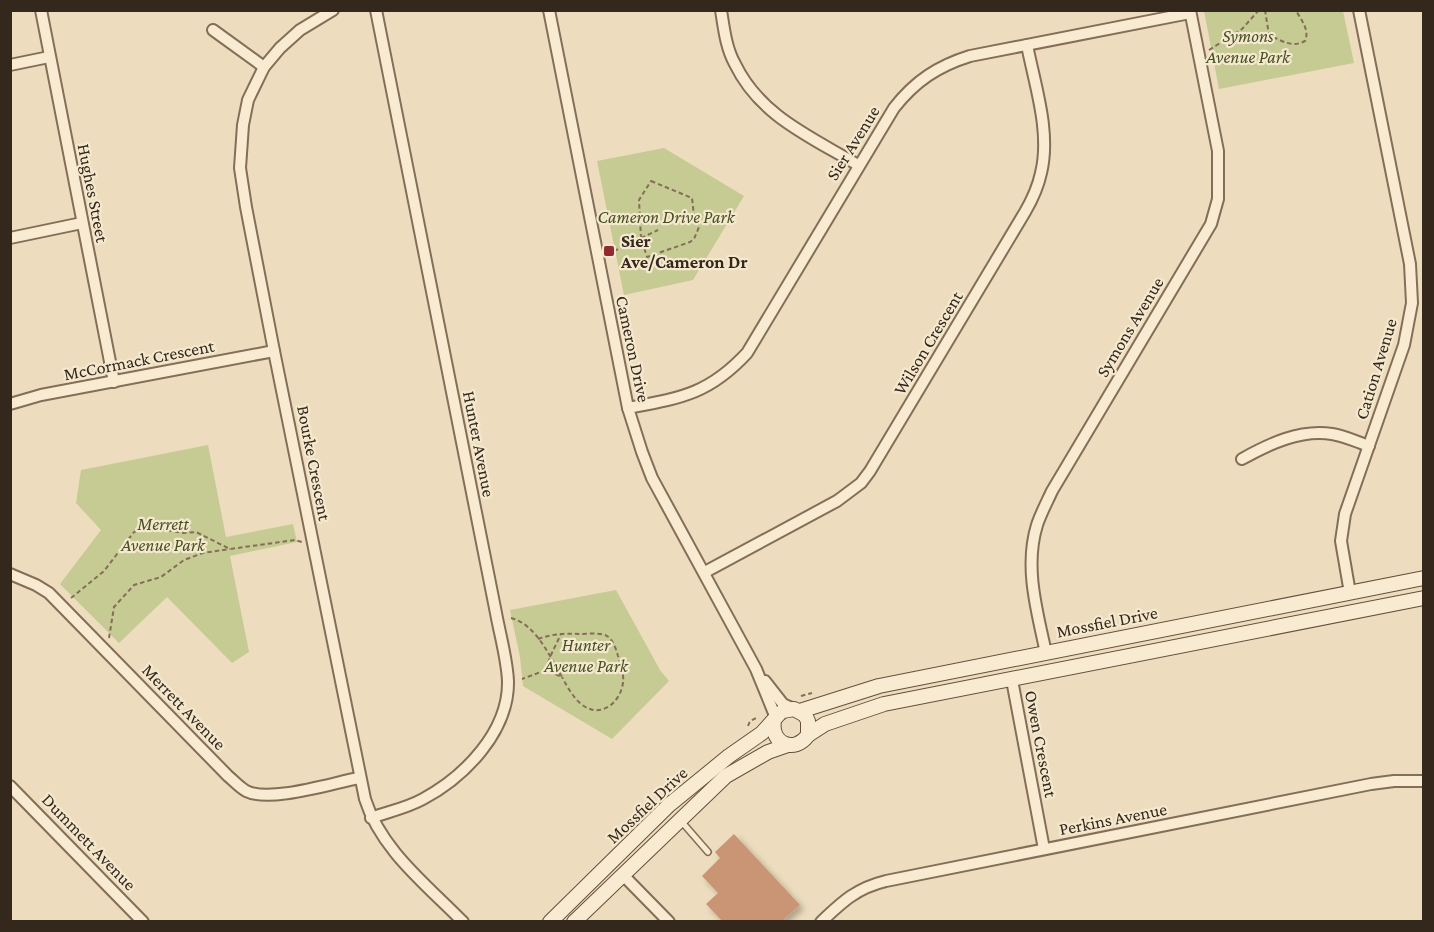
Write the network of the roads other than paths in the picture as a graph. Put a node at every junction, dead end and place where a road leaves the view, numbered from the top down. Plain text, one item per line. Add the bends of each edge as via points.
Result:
1 (40, 10) edge
2 (333, 10) edge
3 (376, 10) edge
4 (549, 10) edge
5 (721, 10) edge
6 (1359, 10) edge
7 (1190, 12) edge
8 (213, 30) dead end
9 (1027, 45) junction
10 (49, 57) junction
11 (10, 65) edge
12 (264, 67) junction
13 (858, 165) junction
14 (82, 223) junction
15 (10, 237) edge
16 (274, 351) junction
17 (114, 382) junction
18 (10, 405) edge
19 (628, 408) junction
20 (1369, 446) junction
21 (1242, 459) dead end
22 (705, 572) junction
23 (10, 574) edge
24 (1424, 578) edge
25 (1350, 593) junction
26 (1424, 598) edge
27 (1354, 611) junction
28 (1046, 653) junction
29 (1009, 661) junction
30 (756, 669) junction
31 (1049, 672) junction
32 (1012, 680) junction
33 (797, 710) junction
34 (775, 719) junction
35 (808, 735) junction
36 (788, 745) junction
37 (359, 778) junction
38 (1424, 781) edge
39 (10, 786) edge
40 (371, 818) junction
41 (680, 820) junction
42 (1044, 849) junction
43 (708, 852) dead end
44 (611, 863) junction
45 (623, 875) junction
46 (143, 921) edge
47 (463, 921) edge
48 (550, 921) edge
49 (574, 921) edge
50 (669, 921) edge
51 (821, 921) edge

1 - 10 street, Hughes Street
2 - 12 street, Bourke Crescent via 300,30
3 - 40 street, Hunter Avenue via 508,680 503,714 473,760 422,800
4 - 19 street, Cameron Drive
5 - 13 street via 734,63 760,102 782,120
6 - 20 street, Cation Avenue via 1410,264 1412,303 1404,345
7 - 9 street, Sier Avenue
7 - 28 street, Symons Avenue via 1218,151 1218,199 1211,224 1052,491 1037,524 1031,555 1032,578
8 - 12 street
9 - 13 street, Sier Avenue via 945,64 921,80 894,108
9 - 22 street, Wilson Crescent via 1044,130 1041,173 1035,192 870,471 837,501
10 - 11 street
10 - 14 street, Hughes Street
12 - 16 street, Bourke Crescent via 248,100 240,168
13 - 19 street, Sier Avenue via 760,333 732,369 699,391
14 - 15 street
14 - 17 street, Hughes Street
16 - 17 street, McCormack Crescent
16 - 37 street, Bourke Crescent
17 - 18 street, McCormack Crescent via 41,395
19 - 22 street, Cameron Drive via 652,478
20 - 21 street via 1322,433 1279,440
20 - 25 street, Cation Avenue via 1345,514 1341,541
22 - 30 street, Cameron Drive
23 - 37 street, Merrett Avenue via 36,585 62,605 248,792 278,795
24 - 25 street, Mossfiel Drive
25 - 27 street
25 - 28 street, Mossfiel Drive
26 - 27 street, Mossfiel Drive
27 - 31 street, Mossfiel Drive
28 - 29 street, Mossfiel Drive
28 - 31 street
29 - 32 street
29 - 33 street, Mossfiel Drive via 879,686
30 - 33 street, Cameron Drive via 783,704
30 - 34 street, Cameron Drive
31 - 32 street, Mossfiel Drive
32 - 35 street, Mossfiel Drive via 884,704 831,722
32 - 42 street, Owen Crescent
33 - 34 street via 783,711
33 - 35 street via 808,721
34 - 36 street via 777,739
34 - 44 street, Mossfiel Drive via 759,736 669,805
35 - 36 street via 800,744
36 - 41 street, Mossfiel Drive via 726,776
37 - 40 street, Bourke Crescent
38 - 42 street, Perkins Avenue via 1371,784
39 - 46 street, Dummett Avenue
40 - 47 street, Bourke Crescent via 395,853
41 - 43 lane
41 - 45 street, Mossfiel Drive
42 - 51 street, Perkins Avenue via 871,885 849,897
44 - 45 street
44 - 48 street, Mossfiel Drive
45 - 49 street, Mossfiel Drive
45 - 50 street

